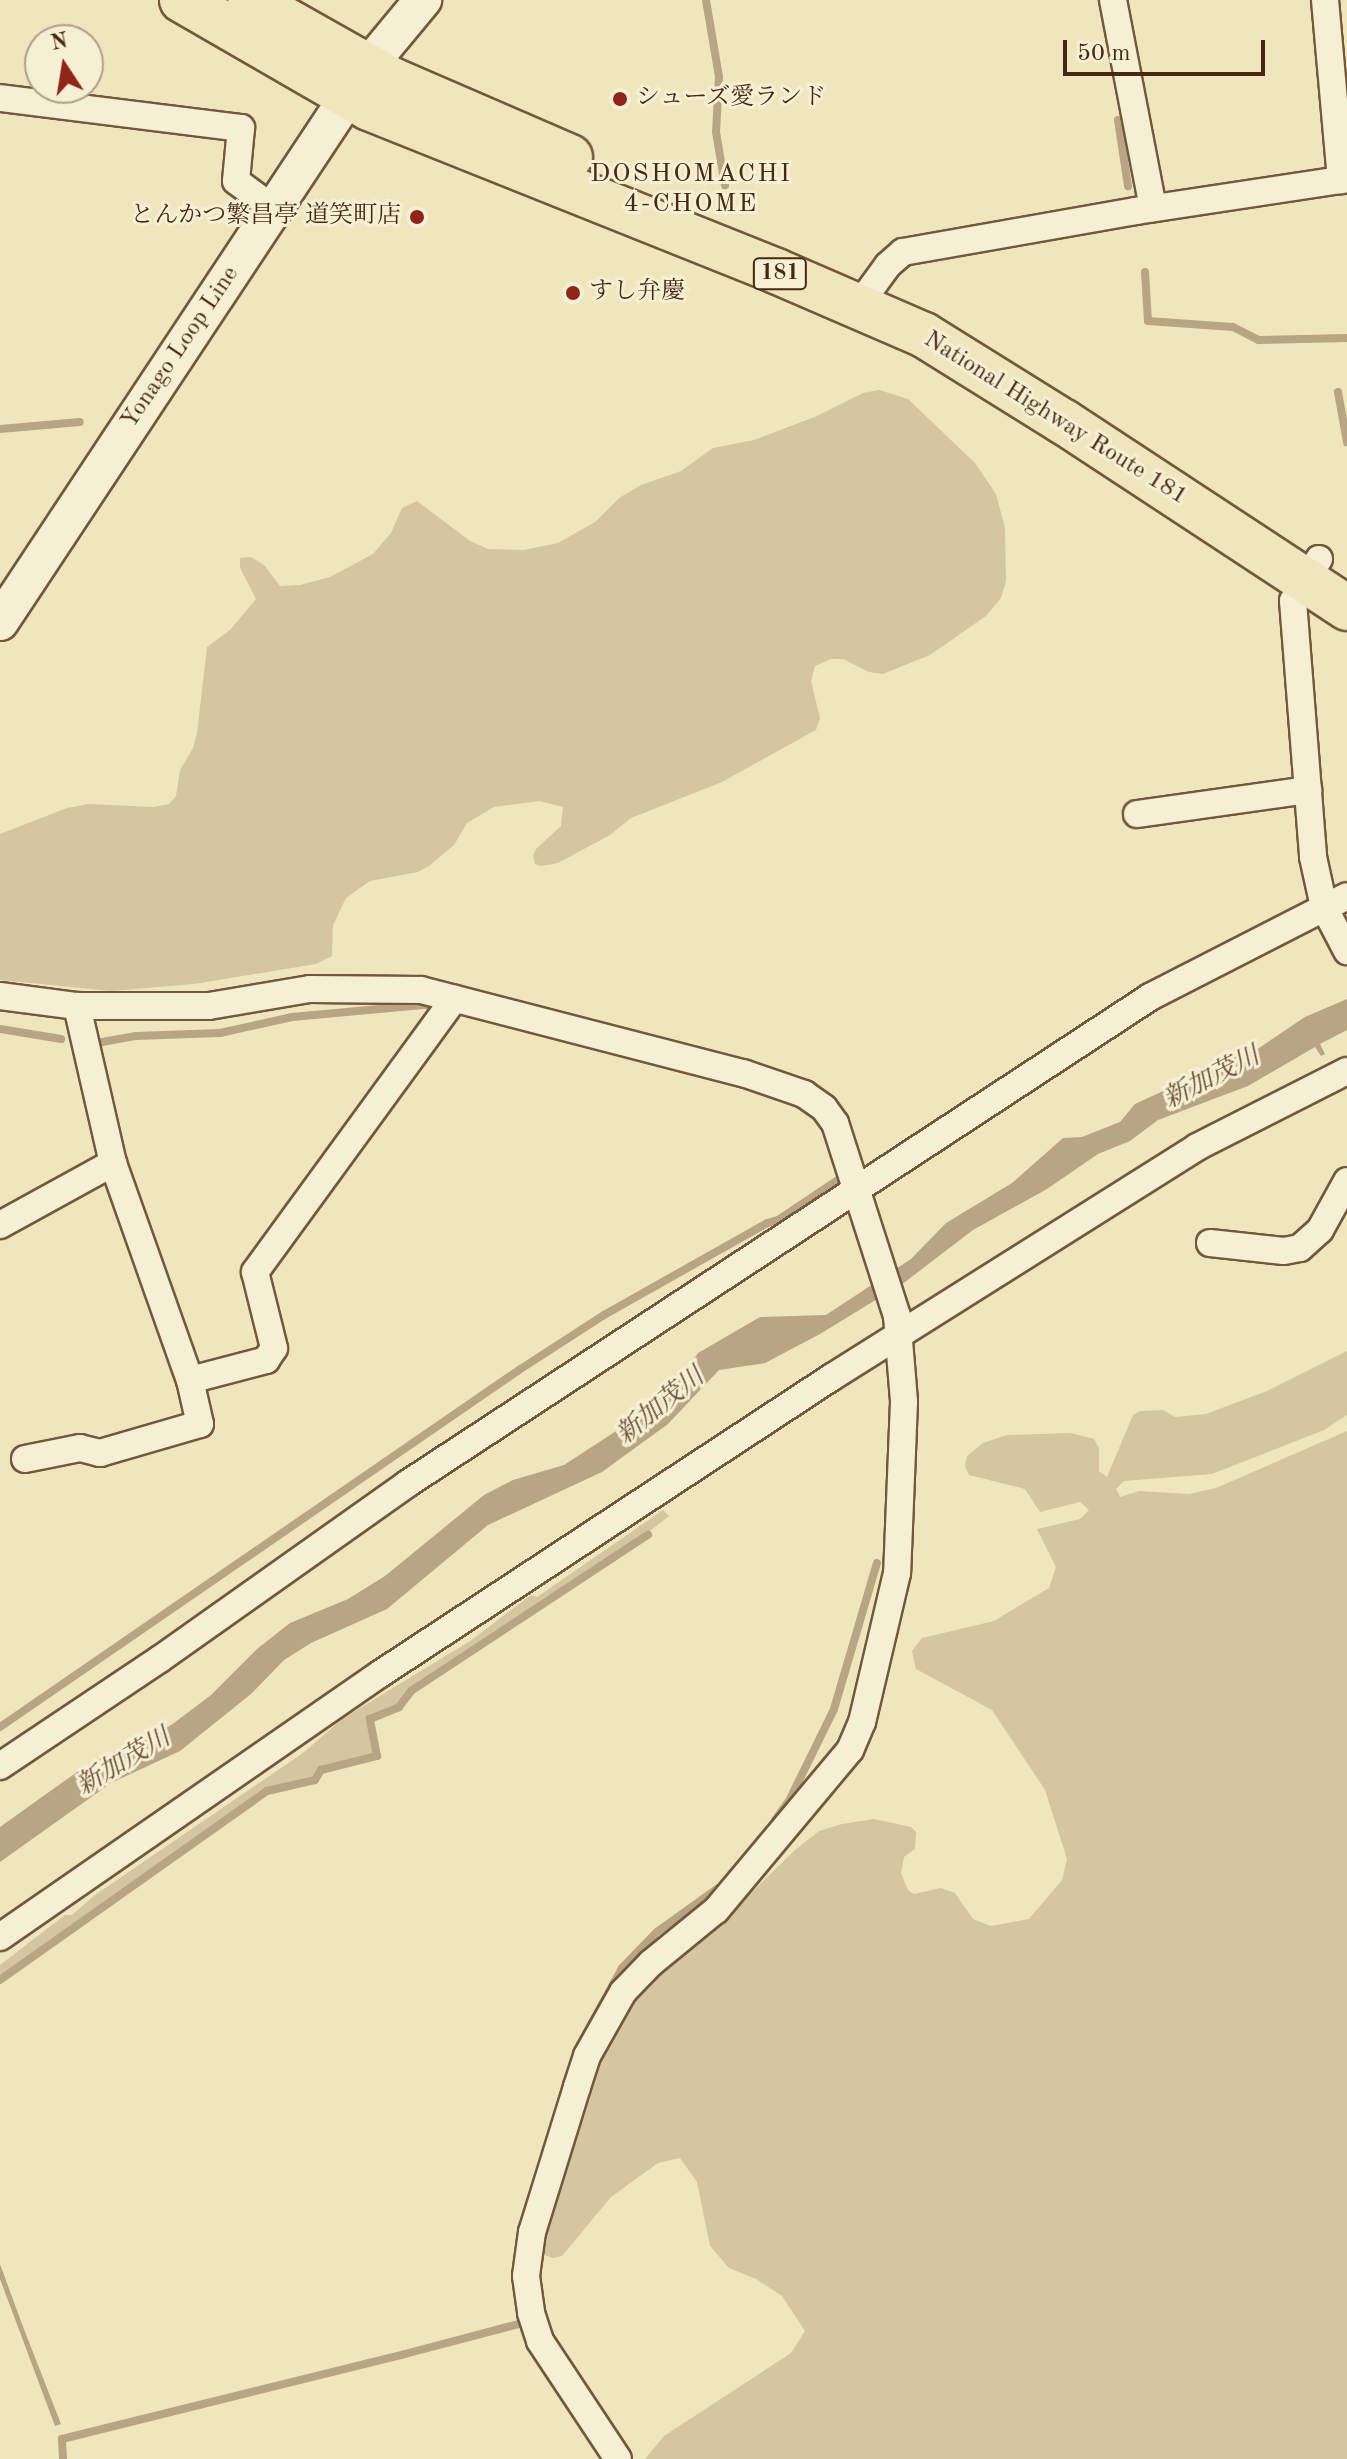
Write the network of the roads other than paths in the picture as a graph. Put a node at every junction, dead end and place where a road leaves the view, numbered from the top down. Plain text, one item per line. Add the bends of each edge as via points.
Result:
1 (182, 0) edge
2 (250, 0) edge
3 (423, 0) edge
4 (1113, 0) edge
5 (1325, 0) edge
6 (359, 80) junction
7 (0, 98) edge
8 (1344, 179) edge
9 (1153, 208) junction
10 (274, 209) junction
11 (862, 300) junction
12 (1324, 572) edge
13 (1347, 608) edge
14 (0, 622) edge
15 (1308, 790) junction
16 (1137, 814) dead end
17 (1334, 907) edge
18 (1347, 951) edge
19 (0, 996) edge
20 (454, 999) junction
21 (77, 1006) junction
22 (1347, 1071) edge
23 (113, 1163) junction
24 (1347, 1181) edge
25 (861, 1197) junction
26 (0, 1225) edge
27 (1210, 1243) dead end
28 (898, 1326) junction
29 (190, 1380) junction
30 (25, 1459) dead end
31 (0, 1766) edge
32 (0, 1937) edge
33 (618, 2459) edge

1 - 6 highway, National Highway Route 181 / 181
2 - 6 highway, National Highway Route 181 / 181
3 - 6 main road, Yonago Loop Line
4 - 9 street
5 - 8 street
6 - 10 main road, Yonago Loop Line
6 - 11 highway, National Highway Route 181 / 181 via 439,102 787,249
7 - 10 street via 241,128 236,181
8 - 9 street
9 - 11 street via 903,252
10 - 14 main road, Yonago Loop Line
11 - 12 highway, National Highway Route 181 / 181 via 962,335 1045,382 1176,462
12 - 13 highway, National Highway Route 181 / 181
12 - 15 street via 1293,601
15 - 16 street
15 - 17 street via 1313,857
17 - 18 street
17 - 25 street via 1150,997
19 - 21 street
20 - 21 street via 421,990 340,987 209,1006
20 - 25 street via 743,1073 804,1094 835,1123
20 - 29 street via 255,1272 274,1348 266,1360
21 - 23 street
22 - 28 street via 1197,1147
23 - 26 street
23 - 29 street
24 - 27 street via 1320,1230 1300,1248
25 - 28 street
25 - 31 street via 407,1484
28 - 32 street
28 - 33 street via 904,1402 897,1573 862,1722 850,1750 737,1887 623,1992 587,2056 532,2232 526,2276 540,2341
29 - 30 street via 200,1424 100,1453 80,1448

